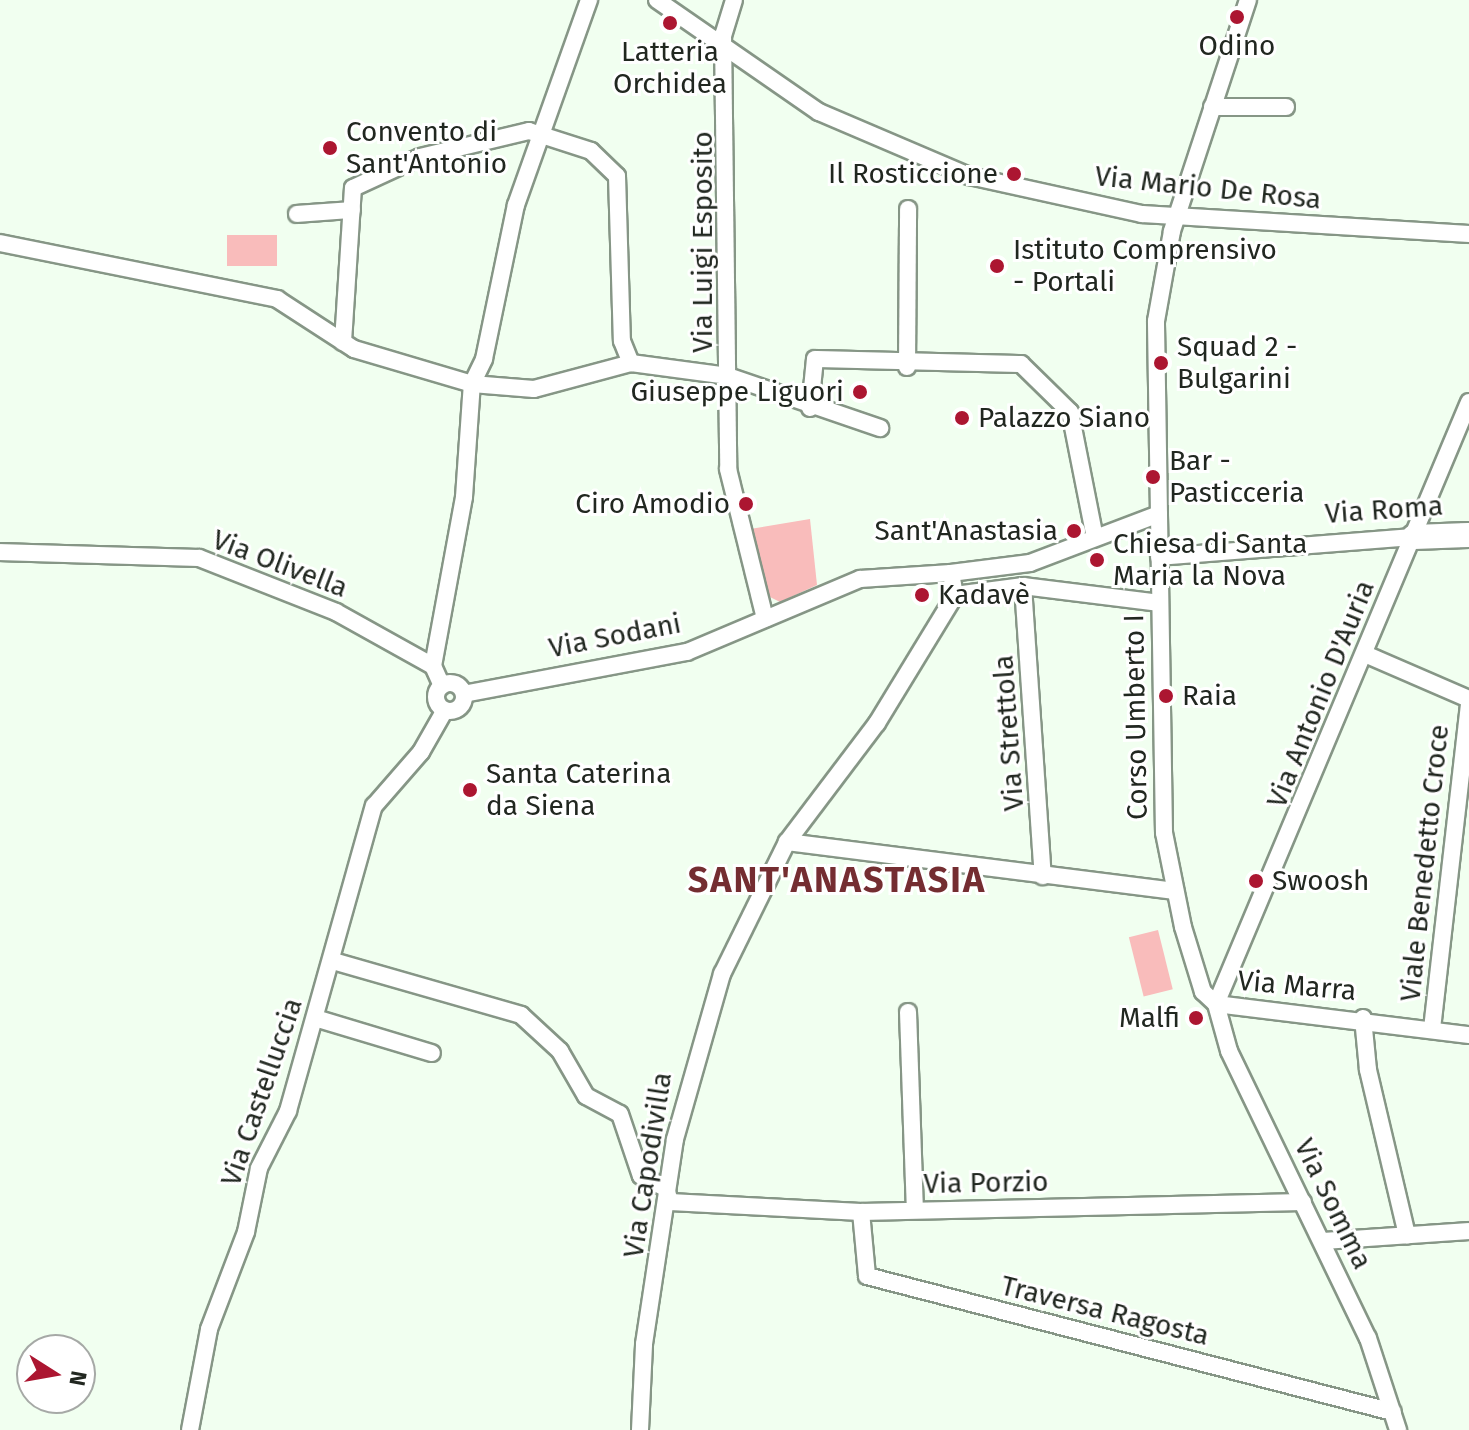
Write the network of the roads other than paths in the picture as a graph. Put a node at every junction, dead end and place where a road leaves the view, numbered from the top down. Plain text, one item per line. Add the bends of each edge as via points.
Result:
1 (589, 0) edge
2 (657, 0) edge
3 (734, 0) edge
4 (1248, 0) edge
5 (725, 53) junction
6 (1212, 107) junction
7 (1286, 107) dead end
8 (546, 133) junction
9 (908, 209) dead end
10 (352, 210) junction
11 (297, 214) dead end
12 (1178, 217) junction
13 (1469, 234) edge
14 (0, 243) edge
15 (343, 342) junction
16 (631, 363) junction
17 (907, 367) junction
18 (728, 376) junction
19 (472, 384) junction
20 (1469, 402) edge
21 (810, 408) junction
22 (880, 428) dead end
23 (1159, 514) junction
24 (1469, 535) edge
25 (1414, 537) junction
26 (1095, 538) junction
27 (0, 552) edge
28 (1159, 557) junction
29 (951, 573) junction
30 (1023, 586) junction
31 (955, 595) junction
32 (1160, 603) junction
33 (765, 618) junction
34 (1365, 654) junction
35 (433, 666) junction
36 (442, 686) junction
37 (464, 694) junction
38 (1469, 700) edge
39 (445, 710) junction
40 (787, 842) junction
41 (1043, 876) junction
42 (1175, 891) junction
43 (333, 961) junction
44 (1216, 1004) junction
45 (908, 1012) dead end
46 (315, 1018) junction
47 (1363, 1018) junction
48 (1432, 1029) junction
49 (1469, 1035) edge
50 (432, 1053) dead end
51 (670, 1202) junction
52 (1303, 1202) junction
53 (915, 1210) junction
54 (861, 1212) junction
55 (1469, 1231) edge
56 (1407, 1235) junction
57 (1324, 1241) junction
58 (1393, 1412) junction
59 (190, 1430) edge
60 (640, 1430) edge
61 (1398, 1430) edge

1 - 8 street
2 - 5 street, Via Mario De Rosa
3 - 5 street, Via Luigi Esposito
4 - 6 street, Corso Umberto I
5 - 12 street, Via Mario De Rosa via 819,112 932,163 1023,191
5 - 18 street, Via Luigi Esposito
6 - 7 street
6 - 12 street, Corso Umberto I
8 - 10 street via 496,137 420,157 353,188
8 - 16 street via 611,163 617,176 623,195 622,341
8 - 19 street via 516,205 484,359
9 - 17 street
10 - 11 street
10 - 15 street
12 - 13 street, Via Mario De Rosa
12 - 23 street, Corso Umberto I via 1156,321
14 - 15 street via 255,293
15 - 19 street
16 - 18 street
16 - 19 street via 522,390
17 - 21 street via 815,359
17 - 26 street via 1021,364 1070,412
18 - 21 street
18 - 33 street, Via Luigi Esposito via 728,469
19 - 35 street via 464,497
20 - 25 street, Via Antonio D'Auria
21 - 22 street
23 - 26 street, Via Sodani
23 - 28 street, Corso Umberto I
24 - 25 street, Via Roma
25 - 28 street, Via Roma
25 - 34 street, Via Antonio D'Auria
26 - 29 street, Via Sodani via 1030,563
27 - 35 street, Via Olivella via 199,558 336,612
28 - 32 street, Corso Umberto I
29 - 31 street
29 - 33 street, Via Sodani via 876,576
30 - 31 street
30 - 32 street
30 - 41 street, Via Strettola
31 - 40 street, Via Capodivilla via 877,723
32 - 42 street, Corso Umberto I via 1164,833
33 - 37 street, Via Sodani via 687,652
34 - 38 street
34 - 44 street, Via Antonio D'Auria
35 - 36 street
36 - 37 street via 455,684
36 - 39 street via 436,701
37 - 39 street via 458,709
38 - 48 street, Viale Benedetto Croce
39 - 43 street, Via Castelluccia via 400,780 374,806
40 - 41 street
40 - 51 street, Via Capodivilla via 722,974 699,1038 675,1139
41 - 42 street
42 - 44 street, Corso Umberto I via 1203,992
43 - 46 street, Via Castelluccia
43 - 51 street via 521,1015 560,1051 586,1096 620,1114 641,1176 666,1188
44 - 47 street, Via Marra
44 - 52 street, Via Somma via 1229,1051
45 - 53 street
46 - 50 street
46 - 59 street, Via Castelluccia via 209,1329
47 - 48 street, Via Marra
47 - 56 street via 1368,1070
48 - 49 street, Via Marra
51 - 54 street, Via Porzio
51 - 60 street, Via Capodivilla via 644,1344
52 - 53 street, Via Porzio
52 - 57 street, Via Somma
53 - 54 street, Via Porzio
54 - 58 street, Traversa Ragosta via 867,1276
55 - 56 street
56 - 57 street
57 - 58 street, Via Somma
58 - 61 street, Via Somma

